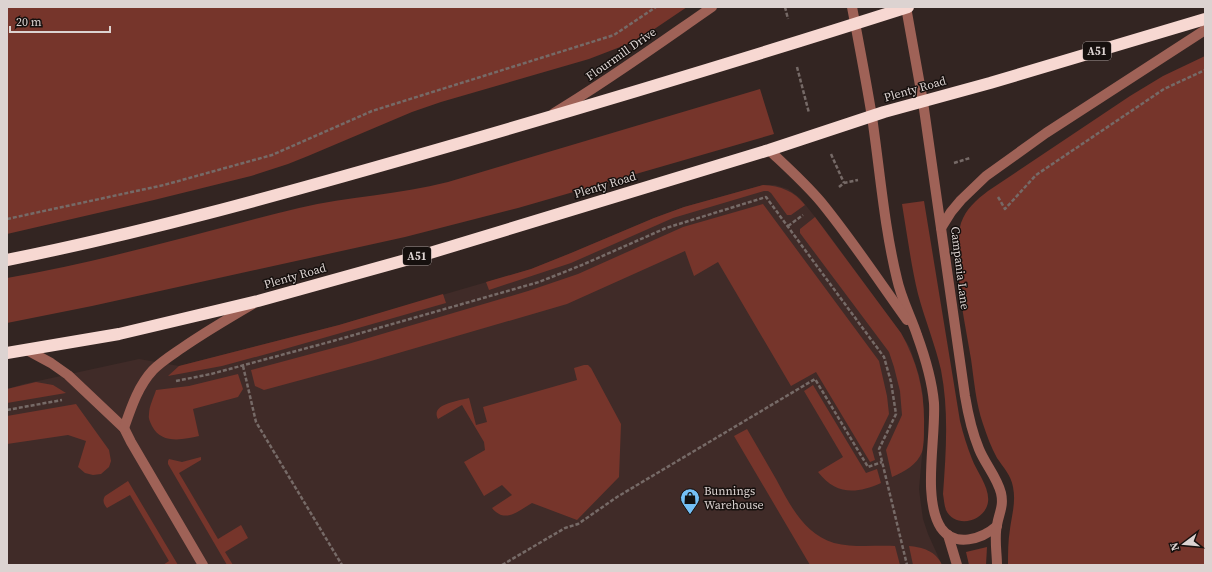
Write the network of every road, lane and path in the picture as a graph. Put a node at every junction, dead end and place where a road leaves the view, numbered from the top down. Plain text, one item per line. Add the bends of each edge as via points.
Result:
1 (656, 7) edge
2 (712, 7) edge
3 (785, 7) edge
4 (852, 7) edge
5 (907, 7) edge
6 (1205, 19) edge
7 (855, 24) junction
8 (1205, 30) edge
9 (792, 44) junction
10 (923, 102) junction
11 (872, 116) junction
12 (542, 120) junction
13 (820, 133) junction
14 (769, 150) junction
15 (844, 183) dead end
16 (7, 219) edge
17 (941, 228) junction
18 (7, 260) edge
19 (258, 301) junction
20 (917, 335) junction
21 (27, 350) junction
22 (7, 353) edge
23 (243, 366) junction
24 (142, 386) junction
25 (91, 395) junction
26 (7, 410) edge
27 (124, 428) junction
28 (882, 462) junction
29 (997, 526) junction
30 (948, 535) junction
31 (203, 565) edge
32 (342, 565) edge
33 (502, 565) edge
34 (907, 565) edge
35 (957, 565) edge
36 (997, 565) edge

1 - 16 path via 614,36 372,111 272,155 164,185
2 - 12 street, Flourmill Drive via 598,87
3 - 9 path
4 - 7 street
5 - 7 highway
5 - 10 street, Campania Lane
6 - 10 highway, Plenty Road / A51
7 - 9 highway
7 - 11 street
8 - 17 street via 1046,133 986,176 961,200
9 - 12 highway
9 - 13 path via 810,115
10 - 11 highway, Plenty Road / A51
10 - 17 street, Campania Lane
11 - 13 highway, Plenty Road / A51
11 - 20 street via 897,279
12 - 18 highway via 178,221
13 - 14 highway, Plenty Road / A51
13 - 15 path
14 - 19 highway, Plenty Road / A51 via 420,256
14 - 20 street via 820,202
17 - 29 street, Campania Lane via 969,417 979,450 1001,493 1001,514
19 - 21 highway, Plenty Road / A51 via 119,334
19 - 24 street via 197,337 163,361
20 - 30 street via 927,365 934,401 931,488 933,510
21 - 22 highway, Plenty Road / A51
21 - 25 street via 63,371
23 - 24 path via 187,380
23 - 28 path via 538,282 666,228 766,197 884,356 896,414 879,449
23 - 32 path via 256,422
24 - 27 street
25 - 26 path
25 - 27 street
27 - 31 street
28 - 33 path via 868,467 815,379 618,497 578,524 565,528
28 - 34 path
29 - 30 street via 981,537 956,539
29 - 36 street, Campania Lane
30 - 35 street

